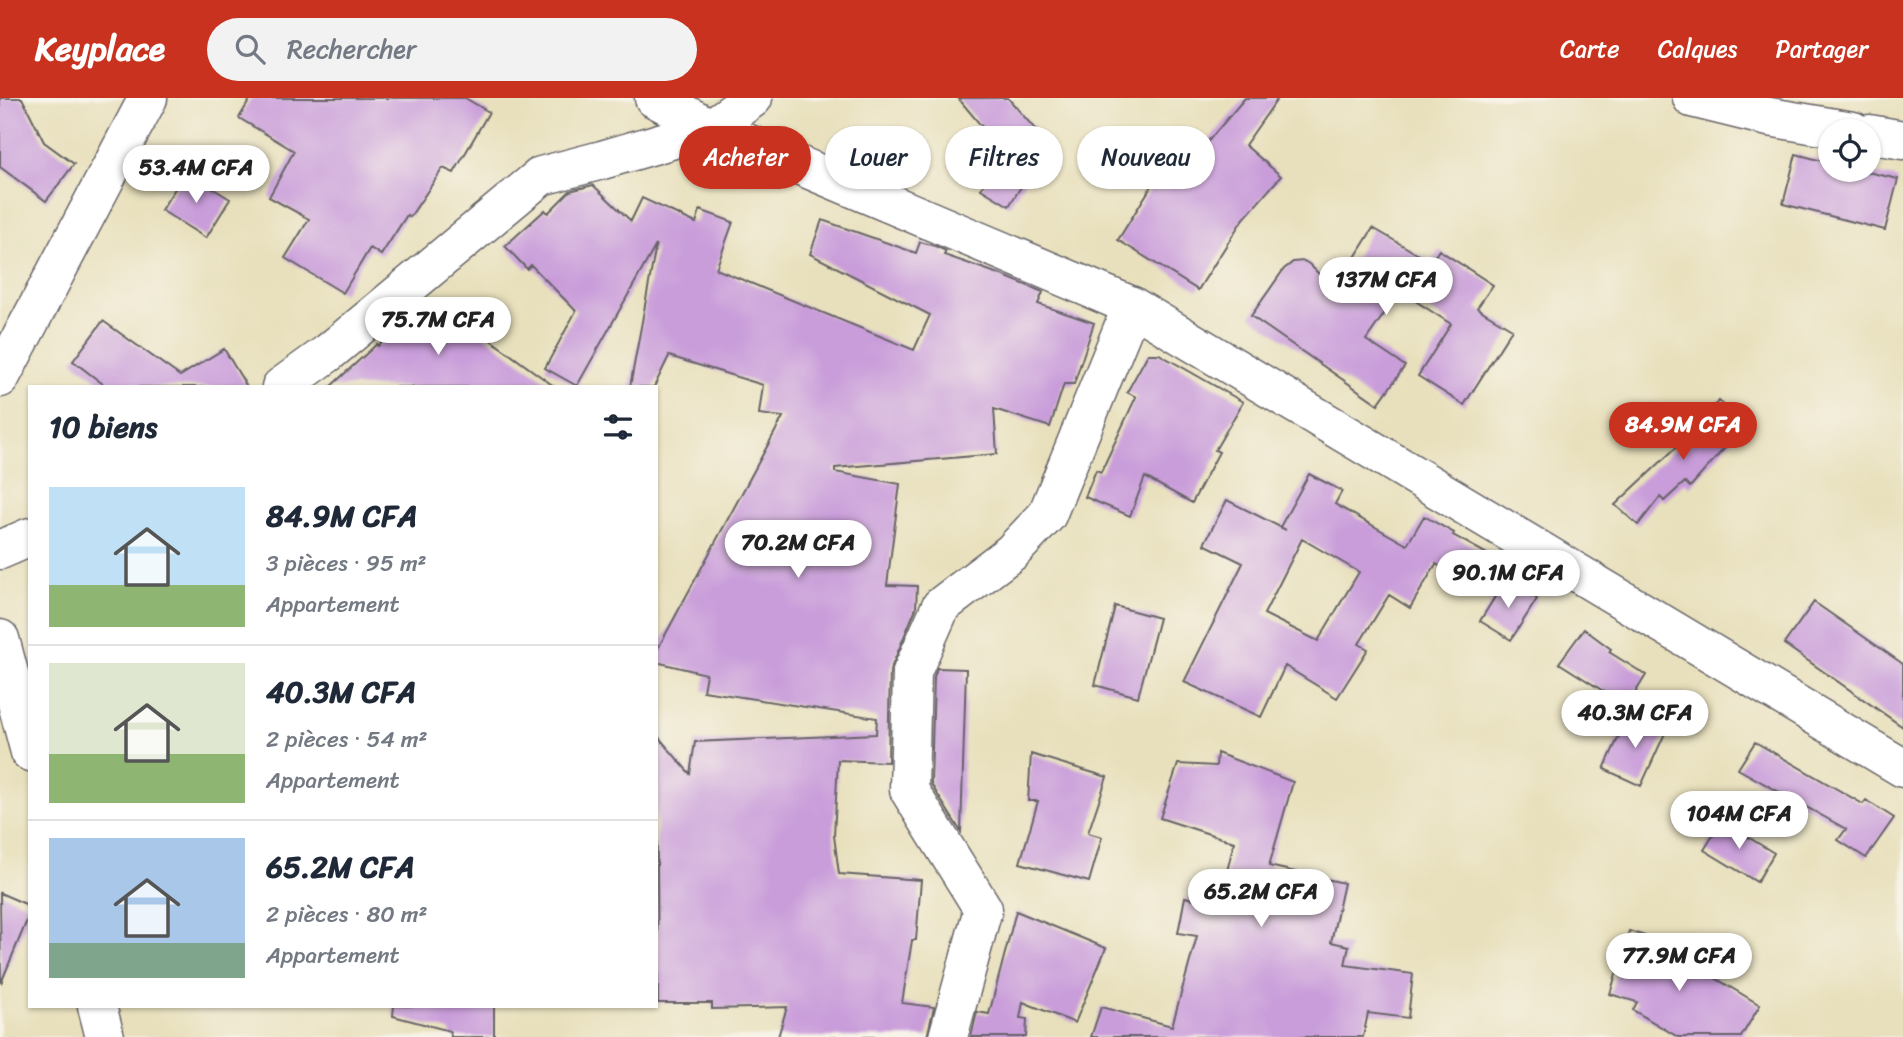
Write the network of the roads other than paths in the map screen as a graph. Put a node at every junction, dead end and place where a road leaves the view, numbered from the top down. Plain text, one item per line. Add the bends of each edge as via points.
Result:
1 (148, 98) edge
2 (654, 98) edge
3 (753, 98) edge
4 (1692, 98) edge
5 (1818, 125) edge
6 (707, 126) edge
7 (714, 126) edge
8 (1881, 136) edge
9 (679, 137) edge
10 (1903, 140) edge
11 (811, 170) edge
12 (1132, 306) junction
13 (0, 378) edge
14 (284, 385) edge
15 (28, 538) edge
16 (0, 550) edge
17 (0, 639) edge
18 (28, 744) edge
19 (1903, 768) edge
20 (98, 1008) edge
21 (105, 1037) edge
22 (948, 1037) edge

1 - 13 street
2 - 6 street
3 - 7 street
4 - 5 street
8 - 10 street
9 - 14 street via 541,176
11 - 12 street
12 - 19 street
12 - 22 street via 1047,515 1012,552 941,606 912,672 909,790 983,909
15 - 16 street
17 - 18 street
20 - 21 street

